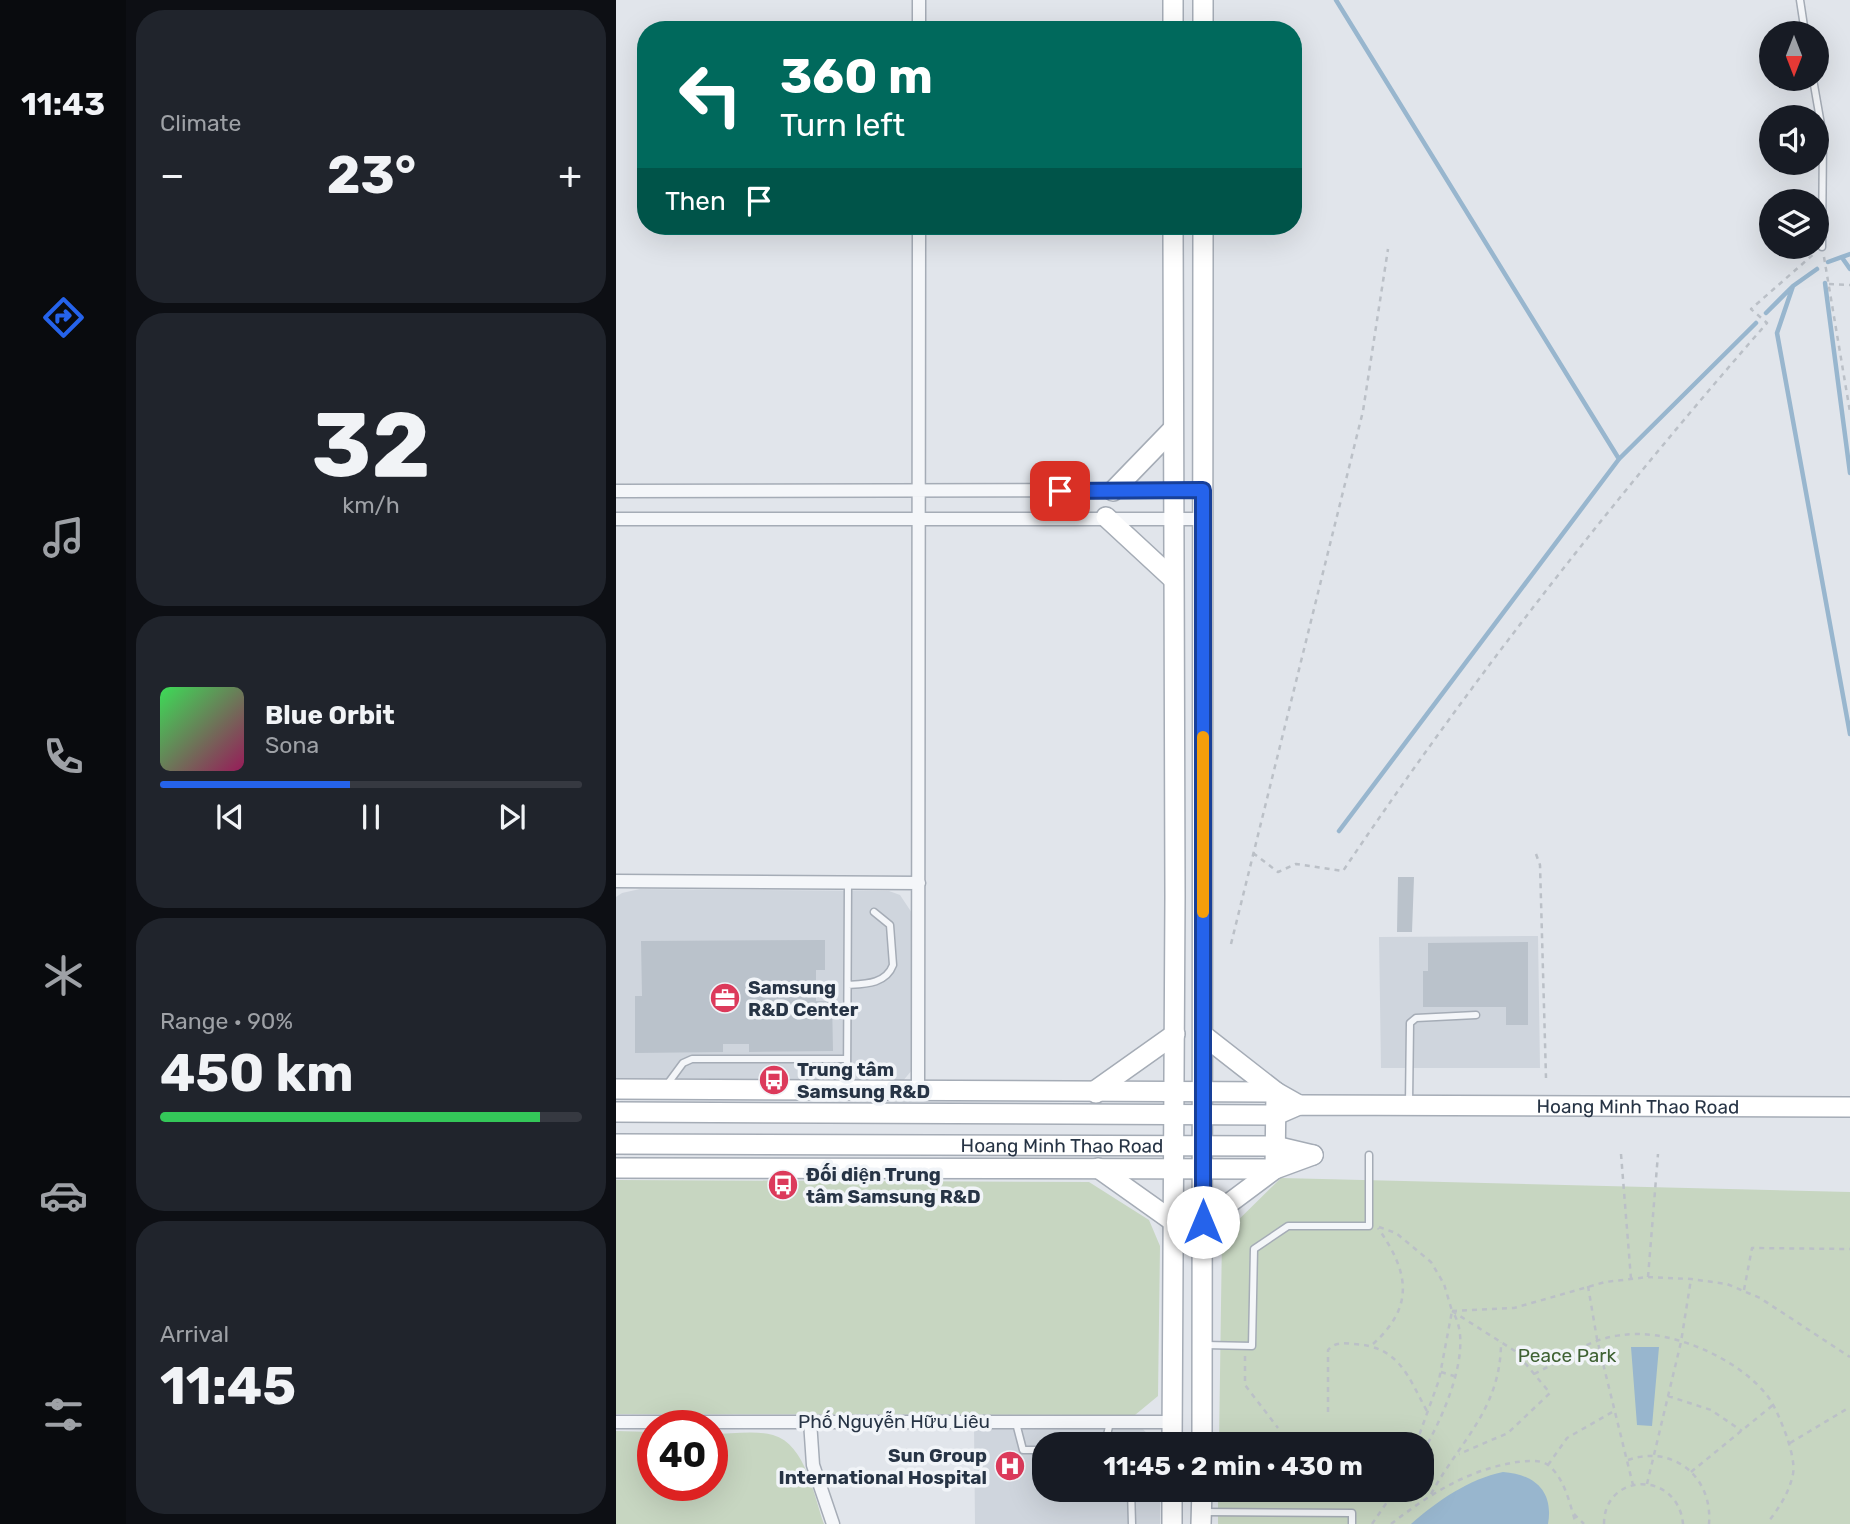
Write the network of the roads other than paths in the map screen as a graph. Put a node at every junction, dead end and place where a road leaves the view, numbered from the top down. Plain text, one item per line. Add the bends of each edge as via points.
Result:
1 (919, 0) edge
2 (1173, 0) edge
3 (1203, 0) edge
4 (1800, 0) edge
5 (919, 21) edge
6 (1173, 21) edge
7 (1203, 21) edge
8 (1803, 21) edge
9 (1815, 91) edge
10 (1823, 189) edge
11 (919, 235) edge
12 (1172, 235) edge
13 (1203, 235) edge
14 (1172, 430) junction
15 (1173, 490) junction
16 (1203, 490) junction
17 (616, 491) edge
18 (919, 491) junction
19 (1113, 491) junction
20 (1106, 517) junction
21 (1174, 518) junction
22 (616, 519) edge
23 (919, 519) junction
24 (1203, 519) junction
25 (1173, 579) junction
26 (616, 881) edge
27 (848, 882) junction
28 (919, 883) junction
29 (874, 912) dead end
30 (848, 985) junction
31 (1476, 1015) dead end
32 (1175, 1034) junction
33 (1203, 1035) junction
34 (847, 1059) junction
35 (616, 1089) edge
36 (663, 1089) junction
37 (847, 1090) junction
38 (918, 1090) junction
39 (1096, 1090) junction
40 (1175, 1091) junction
41 (1203, 1091) junction
42 (1276, 1092) junction
43 (1299, 1105) junction
44 (1409, 1105) junction
45 (1850, 1107) edge
46 (616, 1112) edge
47 (1096, 1112) junction
48 (1175, 1114) junction
49 (1203, 1114) junction
50 (1276, 1115) junction
51 (616, 1144) edge
52 (1097, 1144) junction
53 (1174, 1145) junction
54 (1203, 1145) junction
55 (1275, 1146) junction
56 (1370, 1155) dead end
57 (616, 1168) edge
58 (1098, 1168) junction
59 (1174, 1168) junction
60 (1203, 1168) junction
61 (1275, 1169) junction
62 (1174, 1222) junction
63 (1203, 1222) junction
64 (1203, 1345) junction
65 (810, 1421) junction
66 (1015, 1421) junction
67 (616, 1422) edge
68 (1110, 1422) junction
69 (1172, 1422) junction
70 (1203, 1422) junction
71 (1108, 1432) edge
72 (1172, 1432) edge
73 (1203, 1432) edge
74 (1032, 1450) edge
75 (1132, 1502) edge
76 (1172, 1502) edge
77 (1201, 1518) edge
78 (833, 1524) edge
79 (1132, 1524) edge
80 (1172, 1524) edge
81 (1352, 1524) edge

1 - 5 street
2 - 6 main road
3 - 7 main road
4 - 8 lane
9 - 10 lane via 1823,136
11 - 18 street
12 - 14 main road
13 - 16 main road
14 - 15 main road
14 - 19 main road
15 - 16 street
15 - 19 street
15 - 21 main road
16 - 24 main road
17 - 18 street
18 - 19 street
18 - 23 street
20 - 21 street
20 - 23 street
20 - 25 main road
21 - 24 street
21 - 25 main road
22 - 23 street
23 - 28 street
24 - 33 main road
25 - 32 main road
26 - 27 street
27 - 28 street
27 - 30 lane
28 - 38 street
29 - 30 lane via 890,925 891,971 877,981
30 - 34 lane
31 - 44 lane via 1416,1018 1410,1023
32 - 39 main road
32 - 40 main road
33 - 41 main road
33 - 42 main road
34 - 36 lane via 692,1059 683,1063
34 - 37 lane
35 - 36 main road, Hoang Minh Thao Road
36 - 37 main road, Hoang Minh Thao Road
37 - 38 main road, Hoang Minh Thao Road
38 - 39 main road, Hoang Minh Thao Road
39 - 40 main road, Hoang Minh Thao Road
39 - 47 main road
40 - 41 main road, Hoang Minh Thao Road
40 - 48 main road
41 - 42 main road, Hoang Minh Thao Road
41 - 49 main road
42 - 43 main road, Hoang Minh Thao Road
42 - 50 main road
43 - 44 main road, Hoang Minh Thao Road
43 - 50 main road, Hoang Minh Thao Road
44 - 45 main road, Hoang Minh Thao Road
46 - 47 main road, Hoang Minh Thao Road
47 - 48 main road, Hoang Minh Thao Road
48 - 49 main road, Hoang Minh Thao Road
48 - 53 main road
49 - 50 main road, Hoang Minh Thao Road
49 - 54 main road
50 - 55 main road
51 - 52 main road, Hoang Minh Thao Road
52 - 53 main road, Hoang Minh Thao Road
52 - 58 main road
53 - 54 main road, Hoang Minh Thao Road
53 - 59 main road
54 - 55 main road, Hoang Minh Thao Road
54 - 60 main road
55 - 61 main road
55 - 61 main road, Hoang Minh Thao Road via 1312,1155
56 - 64 lane via 1373,1227 1288,1227 1254,1250 1252,1346
57 - 58 main road, Hoang Minh Thao Road
58 - 59 main road, Hoang Minh Thao Road
58 - 62 main road
59 - 60 main road, Hoang Minh Thao Road
59 - 62 main road
60 - 61 main road, Hoang Minh Thao Road
60 - 63 main road
61 - 63 main road
62 - 69 main road
63 - 64 main road
64 - 70 main road
65 - 66 street, Phố Nguyễn Hữu Liêu
65 - 67 street, Phố Nguyễn Hữu Liêu
65 - 78 street via 813,1465
66 - 68 street, Phố Nguyễn Hữu Liêu
66 - 74 lane via 1023,1450
68 - 69 street, Phố Nguyễn Hữu Liêu
68 - 71 lane
69 - 70 main road
69 - 72 main road
70 - 73 main road
75 - 79 lane
76 - 80 main road
77 - 81 lane via 1352,1513

